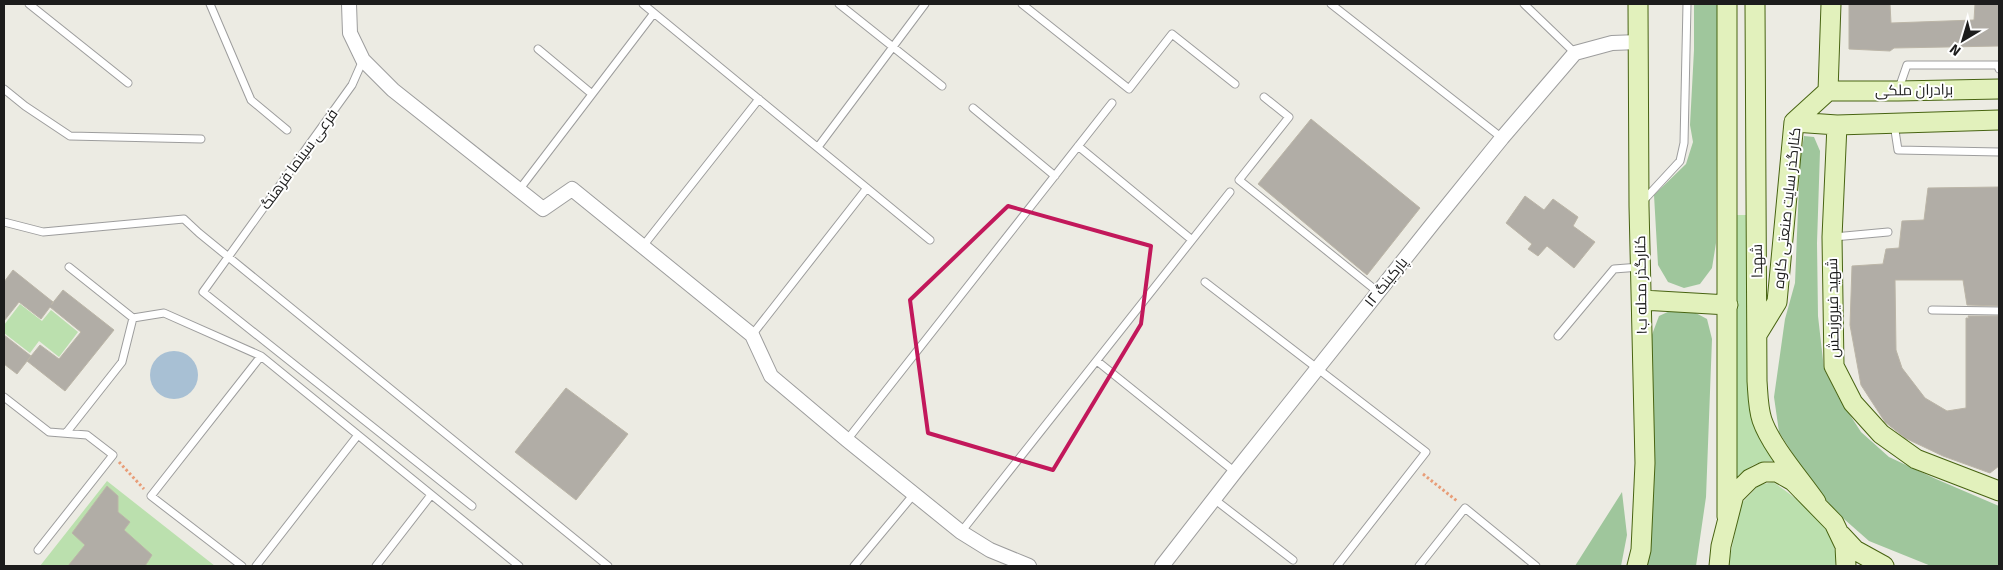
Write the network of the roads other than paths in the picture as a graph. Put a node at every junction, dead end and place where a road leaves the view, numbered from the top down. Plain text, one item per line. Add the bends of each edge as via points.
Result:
1 (29, 4) edge
2 (210, 4) edge
3 (349, 4) edge
4 (643, 4) edge
5 (839, 4) edge
6 (925, 4) edge
7 (1022, 4) edge
8 (1331, 4) edge
9 (1524, 4) edge
10 (1638, 4) edge
11 (1687, 4) edge
12 (1727, 4) edge
13 (1755, 4) edge
14 (1831, 4) edge
15 (654, 13) junction
16 (1638, 42) junction
17 (894, 46) junction
18 (538, 50) dead end
19 (1575, 53) junction
20 (363, 60) junction
21 (1999, 69) edge
22 (128, 83) dead end
23 (1235, 84) dead end
24 (942, 86) dead end
25 (4, 88) edge
26 (1999, 89) edge
27 (1828, 91) junction
28 (1898, 92) junction
29 (592, 94) junction
30 (1264, 97) dead end
31 (759, 99) junction
32 (1112, 103) dead end
33 (973, 108) dead end
34 (1999, 120) edge
35 (1794, 122) junction
36 (1894, 123) junction
37 (1837, 125) junction
38 (287, 130) dead end
39 (1502, 138) junction
40 (202, 140) dead end
41 (818, 146) junction
42 (1078, 146) junction
43 (1999, 152) edge
44 (1055, 176) junction
45 (867, 188) junction
46 (519, 190) junction
47 (1230, 192) dead end
48 (1639, 206) junction
49 (4, 222) edge
50 (1888, 232) dead end
51 (1832, 237) junction
52 (930, 240) dead end
53 (1192, 240) junction
54 (642, 246) junction
55 (228, 256) junction
56 (69, 267) dead end
57 (1641, 267) junction
58 (1205, 282) dead end
59 (1378, 292) junction
60 (1642, 300) junction
61 (1728, 305) junction
62 (1932, 310) dead end
63 (1999, 311) edge
64 (133, 318) junction
65 (1758, 334) junction
66 (752, 335) junction
67 (1558, 336) dead end
68 (261, 356) junction
69 (1097, 361) junction
70 (1317, 368) junction
71 (4, 397) edge
72 (66, 433) junction
73 (358, 435) junction
74 (847, 440) junction
75 (1234, 472) junction
76 (1999, 491) edge
77 (914, 494) junction
78 (431, 495) junction
79 (1214, 499) junction
80 (1816, 502) junction
81 (472, 506) dead end
82 (1727, 517) junction
83 (962, 532) junction
84 (1839, 533) junction
85 (38, 550) dead end
86 (1293, 560) dead end
87 (242, 566) edge
88 (256, 566) edge
89 (376, 566) edge
90 (519, 566) edge
91 (608, 566) edge
92 (854, 566) edge
93 (1029, 566) edge
94 (1162, 566) edge
95 (1337, 566) edge
96 (1419, 566) edge
97 (1536, 566) edge
98 (1637, 566) edge
99 (1719, 566) edge
100 (1846, 566) edge
101 (1884, 566) edge

1 - 22 lane
2 - 38 lane via 251,100
3 - 20 street via 350,33
4 - 15 lane
5 - 17 lane
6 - 17 lane
7 - 23 lane via 1129,89 1172,34
8 - 39 lane
9 - 19 lane
10 - 16 main road, کنارگذر محله ب۱
11 - 48 lane via 1684,143 1680,161
12 - 61 main road, شهدا
13 - 65 main road, شهدا
14 - 27 main road
15 - 29 lane
15 - 31 lane
16 - 19 street via 1612,43
16 - 48 main road, کنارگذر محله ب۱
17 - 24 lane
17 - 41 lane
18 - 29 lane
19 - 39 street, پارکینگ ۱۲
20 - 46 street via 393,90
20 - 55 lane, فرعی سینما فرهنگ via 352,85
21 - 28 lane via 1998,65 1906,66
25 - 40 lane via 70,136
26 - 28 main road, برادران ملکی
27 - 28 main road, برادران ملکی
27 - 35 main road, کنارگذر سایت صنعتی کاوه
29 - 46 lane
30 - 59 lane via 1289,117 1239,180
31 - 41 lane
31 - 54 lane
32 - 42 lane
33 - 44 lane
34 - 36 main road
35 - 37 main road
35 - 65 main road, کنارگذر سایت صنعتی کاوه via 1777,302
36 - 37 main road
36 - 43 lane via 1898,150
37 - 51 main road, شهید فیروزبخش
39 - 59 street, پارکینگ ۱۲
41 - 45 lane
42 - 44 lane
42 - 53 lane
44 - 74 lane
45 - 52 lane
45 - 66 lane
46 - 54 street via 543,209 572,189
47 - 53 lane
48 - 57 main road, کنارگذر محله ب۱
49 - 55 lane via 43,232 184,219
50 - 51 lane
51 - 76 main road, شهید فیروزبخش via 1834,366 1852,403 1881,434 1916,460
53 - 69 lane
54 - 66 street
55 - 81 lane, فرعی سینما فرهنگ via 203,292
55 - 91 lane
56 - 64 lane
57 - 60 main road, کنارگذر محله ب۱
57 - 67 lane via 1614,270
58 - 70 lane
59 - 70 street, پارکینگ ۱۲
60 - 61 main road
60 - 98 main road, کنارگذر محله ب۱ via 1645,463 1641,550
61 - 82 main road, شهدا
62 - 63 lane
64 - 68 lane via 164,313
64 - 72 lane via 122,362
65 - 80 main road, شهدا via 1757,381 1762,420 1768,434
66 - 74 street via 770,376
68 - 73 lane
68 - 87 lane via 151,496
69 - 75 lane
69 - 83 lane
70 - 75 street, پارکینگ ۱۲
70 - 95 lane via 1426,452
71 - 72 lane via 48,432
72 - 85 lane via 87,435 113,456
73 - 78 lane
73 - 88 lane
74 - 77 street
75 - 79 street, پارکینگ ۱۲
77 - 83 street
77 - 92 lane
78 - 89 lane
78 - 90 lane
79 - 86 lane
79 - 94 street, پارکینگ ۱۲
80 - 82 main road via 1793,481 1777,472 1764,472 1750,479 1734,495
80 - 84 main road
82 - 99 main road
83 - 93 street via 990,550
84 - 100 main road via 1845,546
84 - 101 main road via 1855,550
96 - 97 lane via 1465,508

